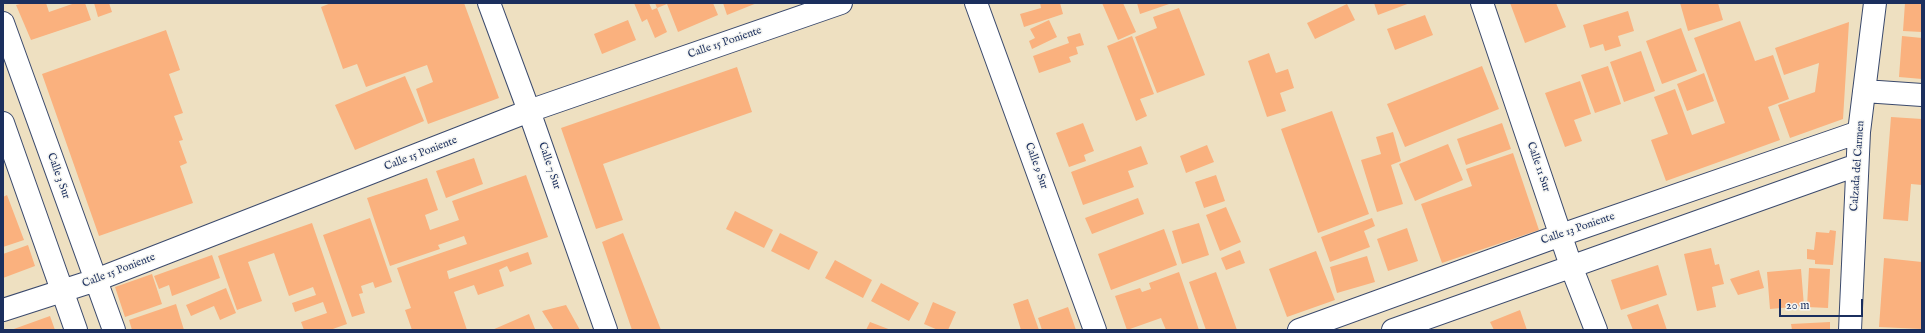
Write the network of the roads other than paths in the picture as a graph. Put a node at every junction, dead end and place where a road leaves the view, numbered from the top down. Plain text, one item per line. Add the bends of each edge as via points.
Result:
1 (489, 3) edge
2 (841, 3) edge
3 (976, 3) edge
4 (1482, 3) edge
5 (1875, 3) edge
6 (3, 23) edge
7 (1864, 91) junction
8 (1922, 94) edge
9 (530, 111) junction
10 (3, 123) edge
11 (1859, 132) junction
12 (1857, 166) junction
13 (1562, 235) junction
14 (1571, 266) junction
15 (96, 280) junction
16 (63, 292) junction
17 (3, 310) edge
18 (76, 330) edge
19 (114, 330) edge
20 (606, 330) edge
21 (1095, 330) edge
22 (1299, 330) edge
23 (1393, 330) edge
24 (1596, 330) edge
25 (1850, 330) edge

1 - 9 street, Calle 7 Sur
2 - 9 street, Calle 15 Poniente
3 - 21 street, Calle 9 Sur
4 - 13 street, Calle 11 Sur
5 - 7 street, Calzada del Carmen
6 - 15 street, Calle 3 Sur
7 - 8 street
7 - 11 street, Calzada del Carmen
9 - 15 street, Calle 15 Poniente
9 - 20 street, Calle 7 Sur
10 - 16 street
11 - 12 street, Calzada del Carmen
11 - 13 street, Calle 13 Poniente
12 - 14 street
12 - 25 street, Calzada del Carmen
13 - 14 street, Calle 11 Sur
13 - 22 street, Calle 13 Poniente
14 - 23 street
14 - 24 street, Calle 11 Sur
15 - 16 street, Calle 15 Poniente
15 - 19 street, Calle 3 Sur
16 - 17 street, Calle 15 Poniente
16 - 18 street

